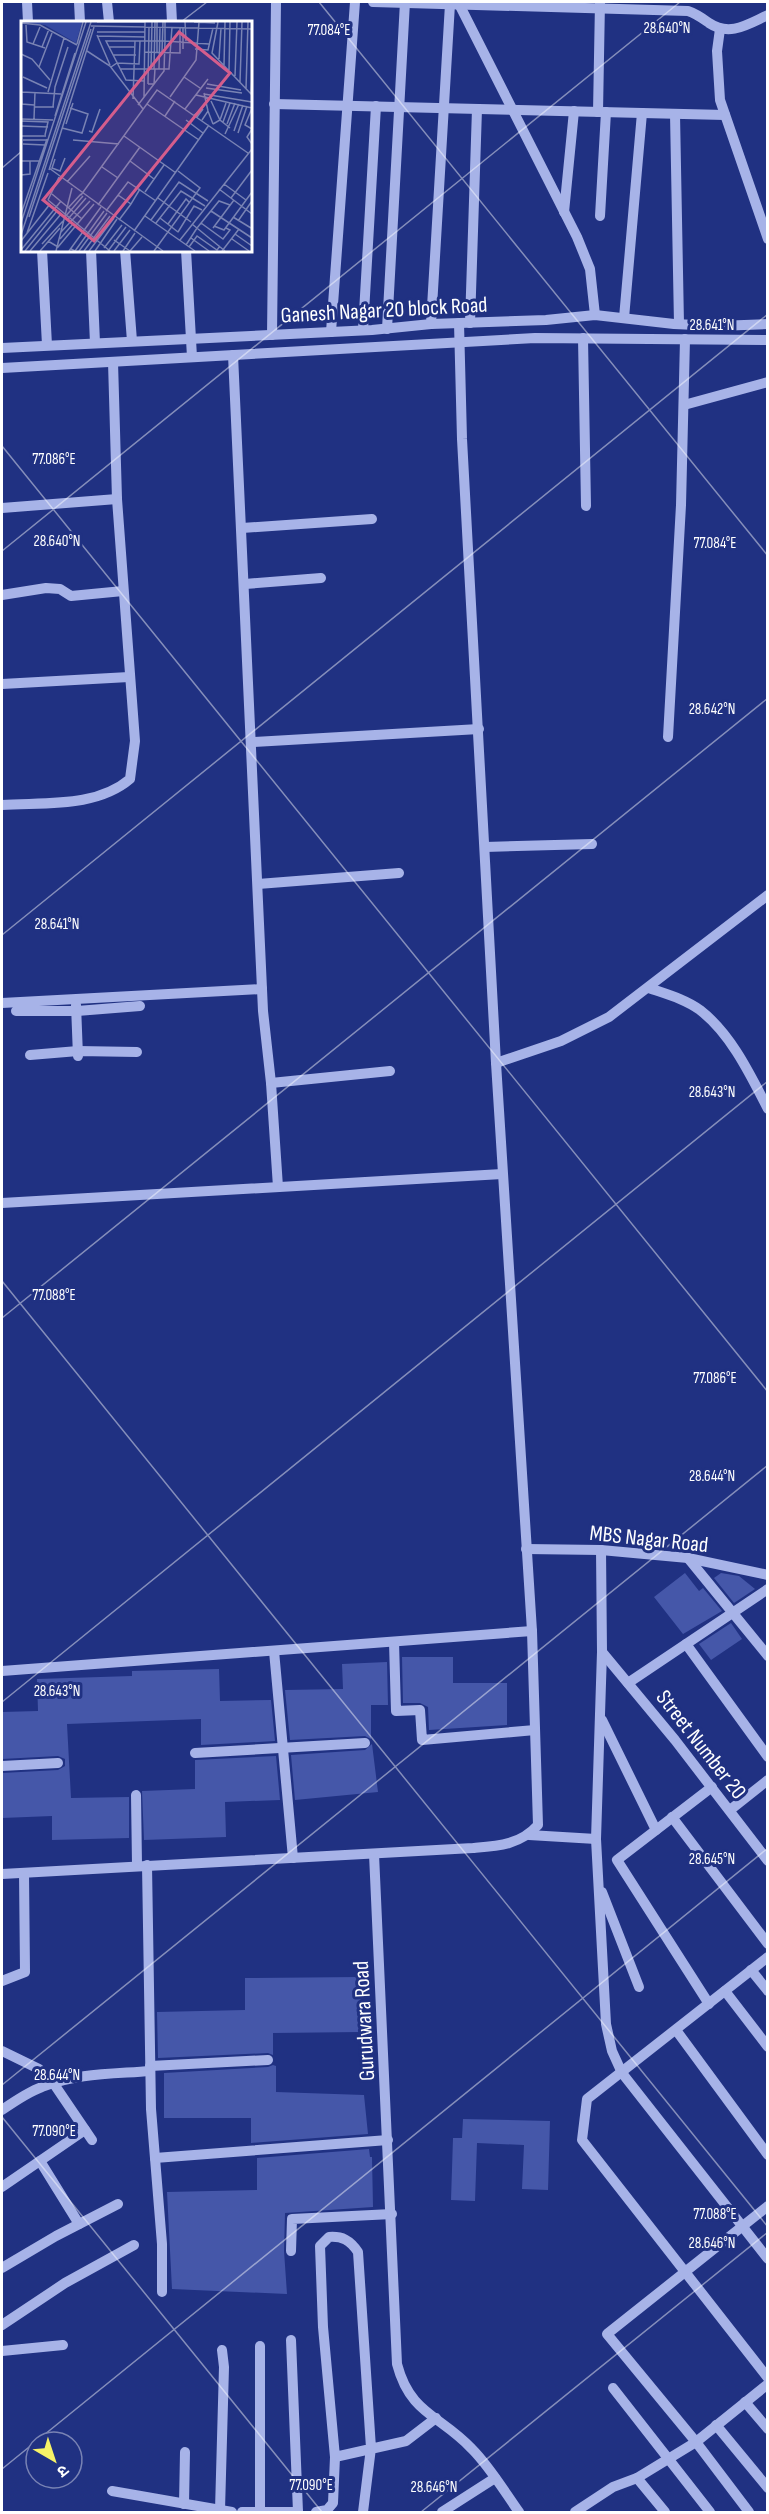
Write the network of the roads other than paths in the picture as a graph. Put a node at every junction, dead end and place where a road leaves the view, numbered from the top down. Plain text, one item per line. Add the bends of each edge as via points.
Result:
1 (27, 2) edge
2 (78, 2) edge
3 (107, 2) edge
4 (171, 2) edge
5 (276, 2) edge
6 (355, 2) edge
7 (373, 2) edge
8 (405, 2) edge
9 (456, 3) edge
10 (500, 3) edge
11 (560, 4) edge
12 (600, 5) edge
13 (668, 6) edge
14 (768, 15) edge
15 (28, 21) edge
16 (80, 21) edge
17 (109, 21) edge
18 (172, 21) edge
19 (720, 29) junction
20 (274, 104) junction
21 (347, 106) junction
22 (376, 106) junction
23 (399, 107) junction
24 (444, 108) junction
25 (477, 109) junction
26 (512, 110) junction
27 (574, 111) junction
28 (602, 112) junction
29 (642, 113) junction
30 (675, 114) junction
31 (725, 115) junction
32 (564, 212) junction
33 (600, 216) dead end
34 (768, 239) edge
35 (42, 252) edge
36 (91, 252) edge
37 (125, 252) edge
38 (186, 252) edge
39 (595, 315) junction
40 (624, 318) junction
41 (464, 323) junction
42 (431, 324) junction
43 (679, 324) junction
44 (768, 324) edge
45 (387, 329) junction
46 (363, 330) junction
47 (331, 332) junction
48 (272, 335) junction
49 (191, 338) junction
50 (583, 338) junction
51 (685, 339) junction
52 (768, 340) edge
53 (132, 341) junction
54 (95, 343) junction
55 (458, 343) junction
56 (47, 345) junction
57 (2, 348) edge
58 (234, 355) junction
59 (192, 357) junction
60 (113, 362) junction
61 (2, 368) edge
62 (768, 382) edge
63 (684, 405) junction
64 (117, 499) junction
65 (586, 506) dead end
66 (2, 508) edge
67 (372, 519) dead end
68 (242, 528) junction
69 (321, 578) dead end
70 (245, 584) junction
71 (123, 591) junction
72 (2, 595) edge
73 (129, 676) junction
74 (2, 684) edge
75 (479, 729) junction
76 (668, 737) dead end
77 (252, 742) junction
78 (2, 805) edge
79 (592, 844) dead end
80 (485, 847) junction
81 (399, 873) dead end
82 (258, 884) junction
83 (768, 895) edge
84 (649, 988) junction
85 (262, 989) junction
86 (76, 999) junction
87 (2, 1003) edge
88 (140, 1006) dead end
89 (16, 1011) dead end
90 (76, 1011) junction
91 (137, 1052) dead end
92 (78, 1054) junction
93 (30, 1055) dead end
94 (496, 1063) junction
95 (390, 1071) dead end
96 (271, 1083) junction
97 (768, 1109) edge
98 (502, 1174) junction
99 (279, 1187) junction
100 (2, 1203) edge
101 (526, 1549) junction
102 (601, 1550) junction
103 (688, 1558) junction
104 (768, 1575) edge
105 (768, 1589) edge
106 (732, 1612) junction
107 (532, 1631) junction
108 (394, 1642) junction
109 (686, 1644) junction
110 (274, 1651) junction
111 (602, 1652) junction
112 (768, 1656) edge
113 (2, 1671) edge
114 (628, 1683) junction
115 (600, 1716) junction
116 (535, 1730) junction
117 (365, 1743) dead end
118 (284, 1748) junction
119 (195, 1753) dead end
120 (768, 1757) edge
121 (58, 1763) dead end
122 (2, 1766) edge
123 (768, 1780) edge
124 (712, 1787) junction
125 (136, 1795) dead end
126 (730, 1810) junction
127 (672, 1817) junction
128 (656, 1830) junction
129 (529, 1835) junction
130 (597, 1839) junction
131 (374, 1854) junction
132 (293, 1858) junction
133 (768, 1861) edge
134 (142, 1865) junction
135 (24, 1873) junction
136 (2, 1874) edge
137 (598, 1883) junction
138 (768, 1944) edge
139 (768, 1957) edge
140 (751, 1970) junction
141 (2, 1981) edge
142 (639, 1987) dead end
143 (725, 1991) junction
144 (768, 1991) edge
145 (709, 2004) junction
146 (676, 2030) junction
147 (768, 2047) edge
148 (2, 2051) edge
149 (268, 2060) dead end
150 (150, 2069) junction
151 (622, 2073) junction
152 (54, 2084) junction
153 (2, 2110) edge
154 (85, 2130) junction
155 (92, 2140) dead end
156 (388, 2140) junction
157 (768, 2155) edge
158 (155, 2158) junction
159 (40, 2161) junction
160 (2, 2187) edge
161 (118, 2204) dead end
162 (768, 2206) edge
163 (392, 2214) junction
164 (79, 2224) junction
165 (742, 2226) junction
166 (134, 2245) dead end
167 (291, 2251) dead end
168 (768, 2259) edge
169 (2, 2268) edge
170 (685, 2272) junction
171 (162, 2292) dead end
172 (2, 2325) edge
173 (291, 2340) dead end
174 (63, 2345) dead end
175 (260, 2346) dead end
176 (222, 2350) dead end
177 (2, 2351) edge
178 (768, 2378) edge
179 (768, 2384) edge
180 (613, 2388) dead end
181 (745, 2402) junction
182 (436, 2418) junction
183 (716, 2425) junction
184 (768, 2430) edge
185 (696, 2442) junction
186 (371, 2448) junction
187 (185, 2452) dead end
188 (334, 2457) junction
189 (668, 2459) junction
190 (495, 2478) junction
191 (637, 2478) junction
192 (768, 2488) edge
193 (112, 2491) dead end
194 (184, 2504) junction
195 (590, 2509) edge
196 (220, 2510) junction
197 (260, 2511) junction
198 (232, 2512) edge
199 (242, 2512) edge
200 (298, 2512) edge
201 (324, 2512) edge
202 (363, 2512) edge
203 (442, 2512) edge
204 (519, 2512) edge
205 (575, 2512) edge
206 (665, 2512) edge
207 (710, 2512) edge
208 (748, 2512) edge

1 - 15 street
2 - 16 street
3 - 17 street
4 - 18 street
5 - 20 street
6 - 21 street
7 - 8 street
8 - 9 street
8 - 23 street
9 - 10 street
9 - 24 street
9 - 26 street
10 - 11 street
11 - 12 street
12 - 13 street
12 - 28 street
13 - 19 street via 696,13
14 - 19 street via 732,30
19 - 31 street via 718,85
20 - 21 street
20 - 48 street
21 - 22 street
21 - 47 street
22 - 23 street
22 - 46 street
23 - 24 street
23 - 45 street
24 - 25 street
24 - 42 street
25 - 26 street
25 - 41 street
26 - 27 street
26 - 32 street
27 - 28 street
27 - 32 street
28 - 29 street
28 - 33 street
29 - 30 street
29 - 40 street
30 - 31 street
30 - 43 street
31 - 34 street
32 - 39 street via 590,269
35 - 56 street
36 - 54 street
37 - 53 street
38 - 49 street
39 - 40 street, Ganesh Nagar 20 block Road
39 - 41 street, Ganesh Nagar 20 block Road
40 - 43 street, Ganesh Nagar 20 block Road
41 - 42 street, Ganesh Nagar 20 block Road
41 - 55 street
42 - 45 street, Ganesh Nagar 20 block Road
43 - 44 street, Ganesh Nagar 20 block Road
45 - 46 street, Ganesh Nagar 20 block Road
46 - 47 street, Ganesh Nagar 20 block Road
47 - 48 street, Ganesh Nagar 20 block Road
48 - 49 street, Ganesh Nagar 20 block Road
49 - 53 street, Ganesh Nagar 20 block Road
49 - 59 street
50 - 51 street, Ganesh Nagar 20 block Road
50 - 55 street, Ganesh Nagar 20 block Road
50 - 65 street
51 - 52 street, Ganesh Nagar 20 block Road
51 - 63 street
53 - 54 street, Ganesh Nagar 20 block Road
54 - 56 street, Ganesh Nagar 20 block Road
55 - 58 street, Ganesh Nagar 20 block Road
55 - 75 street
56 - 57 street, Ganesh Nagar 20 block Road
58 - 59 street, Ganesh Nagar 20 block Road
58 - 68 street
59 - 60 street, Ganesh Nagar 20 block Road
60 - 61 street, Ganesh Nagar 20 block Road
60 - 64 street
62 - 63 street
63 - 76 street
64 - 66 street
64 - 71 street
67 - 68 street
68 - 70 street
69 - 70 street
70 - 77 street
71 - 72 street via 71,596 60,589 46,588
71 - 73 street
73 - 74 street
73 - 78 street via 135,741 130,779 117,789 85,800
75 - 77 street
75 - 80 street
77 - 82 street
79 - 80 street
80 - 94 street
81 - 82 street
82 - 85 street
83 - 84 street
84 - 94 street via 582,1031
84 - 97 street via 698,1009 715,1024
85 - 86 street
85 - 96 street
86 - 87 street
86 - 90 street
88 - 90 street
89 - 90 street
90 - 92 street
91 - 92 street
92 - 93 street
94 - 98 street
95 - 96 street
96 - 99 street
98 - 99 street
98 - 101 street
99 - 100 street
101 - 102 street, MBS Nagar Road
101 - 107 street
102 - 103 street, MBS Nagar Road
102 - 111 street
103 - 104 street, MBS Nagar Road
103 - 106 street
105 - 106 street
106 - 109 street
106 - 112 street
107 - 108 street
107 - 116 street
108 - 110 street
108 - 116 street via 396,1711 420,1710 422,1740
109 - 114 street
109 - 120 street
110 - 113 street
110 - 118 street
111 - 114 street, Street Number 20
111 - 115 street
114 - 124 street, Street Number 20
115 - 128 street
115 - 130 street
116 - 129 street via 538,1826
117 - 118 street
118 - 119 street
118 - 132 street
121 - 122 street
123 - 126 street
124 - 126 street, Street Number 20
124 - 127 street
125 - 134 street
126 - 133 street, Street Number 20
127 - 128 street
127 - 138 street
128 - 145 street via 616,1860
129 - 130 street
129 - 131 street via 500,1845
130 - 137 street
131 - 132 street
131 - 156 street, Gurudwara Road
132 - 134 street
134 - 135 street
134 - 150 street
135 - 136 street
135 - 141 street via 25,1972
137 - 142 street
137 - 151 street via 606,2024
139 - 140 street
140 - 143 street
140 - 144 street
143 - 145 street
143 - 147 street
145 - 146 street
146 - 151 street
146 - 157 street
148 - 152 street via 39,2069
149 - 150 street
150 - 152 street
150 - 158 street
151 - 165 street
151 - 170 street via 587,2099 582,2140
152 - 153 street via 24,2095
152 - 154 street
154 - 155 street
154 - 159 street
156 - 158 street
156 - 163 street, Gurudwara Road
158 - 171 street
159 - 160 street
159 - 164 street
161 - 164 street
162 - 165 street
163 - 167 street via 292,2219
163 - 182 street, Gurudwara Road via 397,2364 402,2384 414,2402
164 - 169 street
165 - 168 street
165 - 170 street
166 - 172 street via 65,2283
170 - 178 street
170 - 185 street via 607,2334
173 - 200 street
174 - 177 street
175 - 197 street
176 - 196 street
179 - 181 street
180 - 189 street
181 - 183 street
181 - 184 street
182 - 186 street via 406,2441
182 - 190 street, Gurudwara Road via 472,2448
183 - 185 street
183 - 192 street
185 - 189 street
185 - 208 street
186 - 188 street
186 - 188 street via 358,2252 340,2236 329,2237 320,2246
186 - 202 street
187 - 194 street
188 - 201 street via 333,2503
189 - 191 street
189 - 207 street
190 - 203 street
190 - 204 street, Gurudwara Road
191 - 195 street via 613,2487
191 - 206 street
193 - 194 street
194 - 196 street
195 - 205 street
196 - 198 street
197 - 199 street
197 - 200 street

